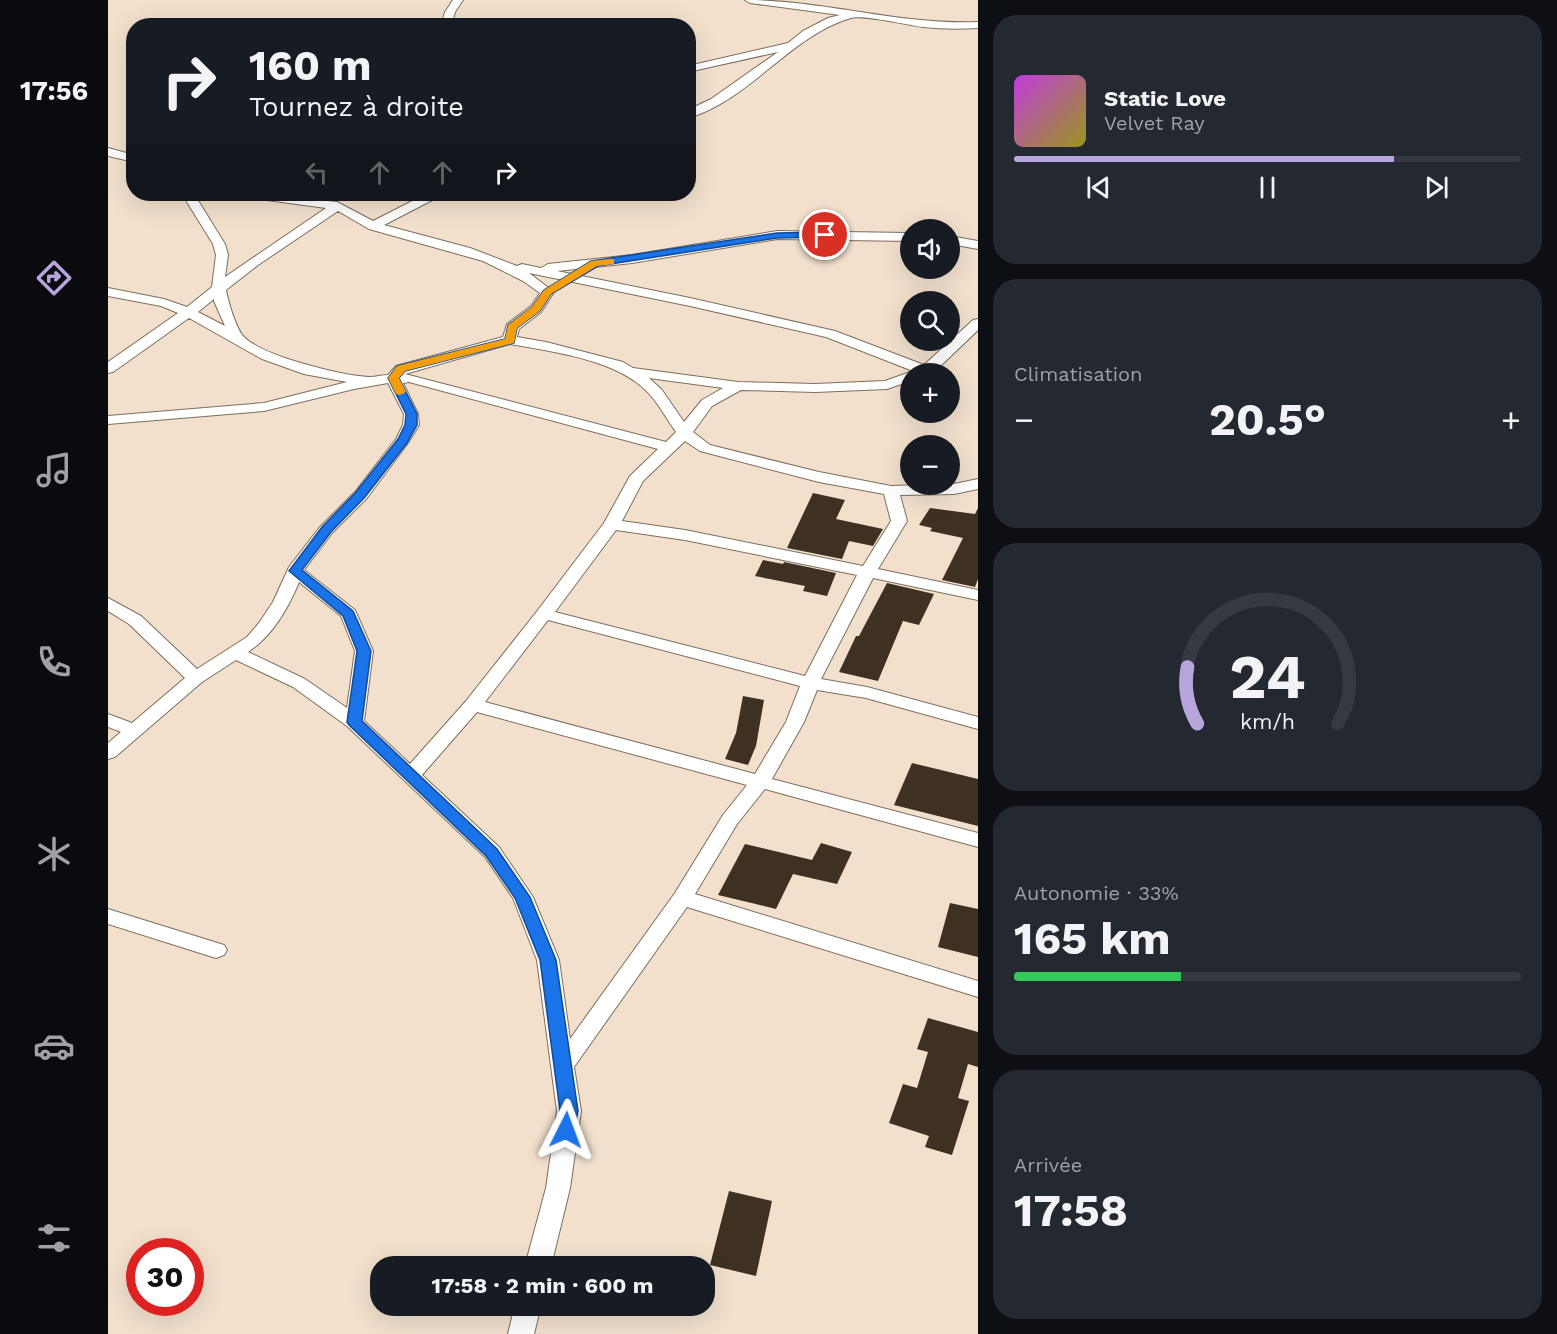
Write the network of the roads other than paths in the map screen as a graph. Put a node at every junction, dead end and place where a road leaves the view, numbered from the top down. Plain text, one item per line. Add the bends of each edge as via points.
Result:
1 (458, 0) edge
2 (750, 0) edge
3 (854, 16) junction
4 (446, 18) edge
5 (978, 25) edge
6 (793, 46) junction
7 (696, 67) edge
8 (696, 111) edge
9 (108, 152) edge
10 (126, 157) edge
11 (192, 201) edge
12 (300, 201) edge
13 (421, 201) edge
14 (337, 206) junction
15 (373, 226) junction
16 (900, 236) edge
17 (960, 242) edge
18 (978, 245) edge
19 (595, 264) junction
20 (507, 265) junction
21 (526, 269) junction
22 (573, 279) junction
23 (218, 287) junction
24 (108, 292) edge
25 (547, 292) junction
26 (189, 312) junction
27 (978, 323) edge
28 (237, 339) junction
29 (510, 340) junction
30 (900, 363) edge
31 (932, 363) edge
32 (108, 369) edge
33 (628, 371) junction
34 (393, 378) junction
35 (900, 380) edge
36 (372, 382) junction
37 (738, 386) junction
38 (108, 420) edge
39 (684, 433) junction
40 (667, 447) junction
41 (978, 484) edge
42 (891, 491) junction
43 (612, 524) junction
44 (295, 571) junction
45 (867, 573) junction
46 (978, 596) edge
47 (108, 603) edge
48 (544, 614) junction
49 (236, 653) junction
50 (196, 678) junction
51 (810, 683) junction
52 (472, 705) junction
53 (108, 720) edge
54 (354, 722) junction
55 (978, 723) edge
56 (133, 730) junction
57 (108, 753) edge
58 (410, 776) junction
59 (760, 782) junction
60 (978, 840) edge
61 (682, 898) junction
62 (108, 916) edge
63 (216, 950) dead end
64 (978, 989) edge
65 (563, 1066) junction
66 (541, 1256) edge
67 (525, 1316) edge
68 (521, 1334) edge

1 - 4 street via 447,9
2 - 3 street
3 - 5 street via 954,27
3 - 6 street via 825,23
6 - 7 street
6 - 8 street
9 - 10 street
11 - 23 street via 219,244 222,255
12 - 14 street
13 - 15 street
14 - 15 street
14 - 23 street
15 - 20 street via 462,248
16 - 19 street via 777,236
17 - 18 street
19 - 21 street
19 - 22 street
20 - 21 street
20 - 25 street
21 - 22 street
22 - 25 street
22 - 30 street via 830,334
23 - 26 street
23 - 28 street
24 - 26 street
25 - 29 street via 536,309 512,327
26 - 28 street
26 - 32 street
27 - 31 street
28 - 36 street via 267,356 309,371
29 - 33 street via 546,346
29 - 34 street via 401,369
33 - 37 street
33 - 39 street via 657,393
34 - 36 street
34 - 40 street via 424,382
34 - 44 street via 411,414 411,425 361,495 326,530
35 - 37 street via 887,385 815,388
36 - 38 street via 265,406
37 - 39 street via 707,403
39 - 40 street
39 - 42 street via 705,448
40 - 43 street via 636,479
41 - 42 street via 954,489
42 - 45 street via 899,521
43 - 45 street
43 - 48 street
44 - 49 street via 282,602 265,627
44 - 54 street via 348,614 364,651
45 - 46 street
45 - 51 street
47 - 50 street via 135,620
48 - 51 street
48 - 52 street
49 - 50 street
49 - 54 street via 299,683
50 - 56 street
51 - 55 street via 867,693
51 - 59 street via 795,722
52 - 58 street
52 - 59 street
53 - 56 street
54 - 58 street
56 - 57 street
58 - 65 street via 492,852 523,897 548,960
59 - 60 street
59 - 61 street via 730,820
61 - 64 street
61 - 65 street
62 - 63 street
65 - 66 street via 569,1111 558,1188
67 - 68 street

